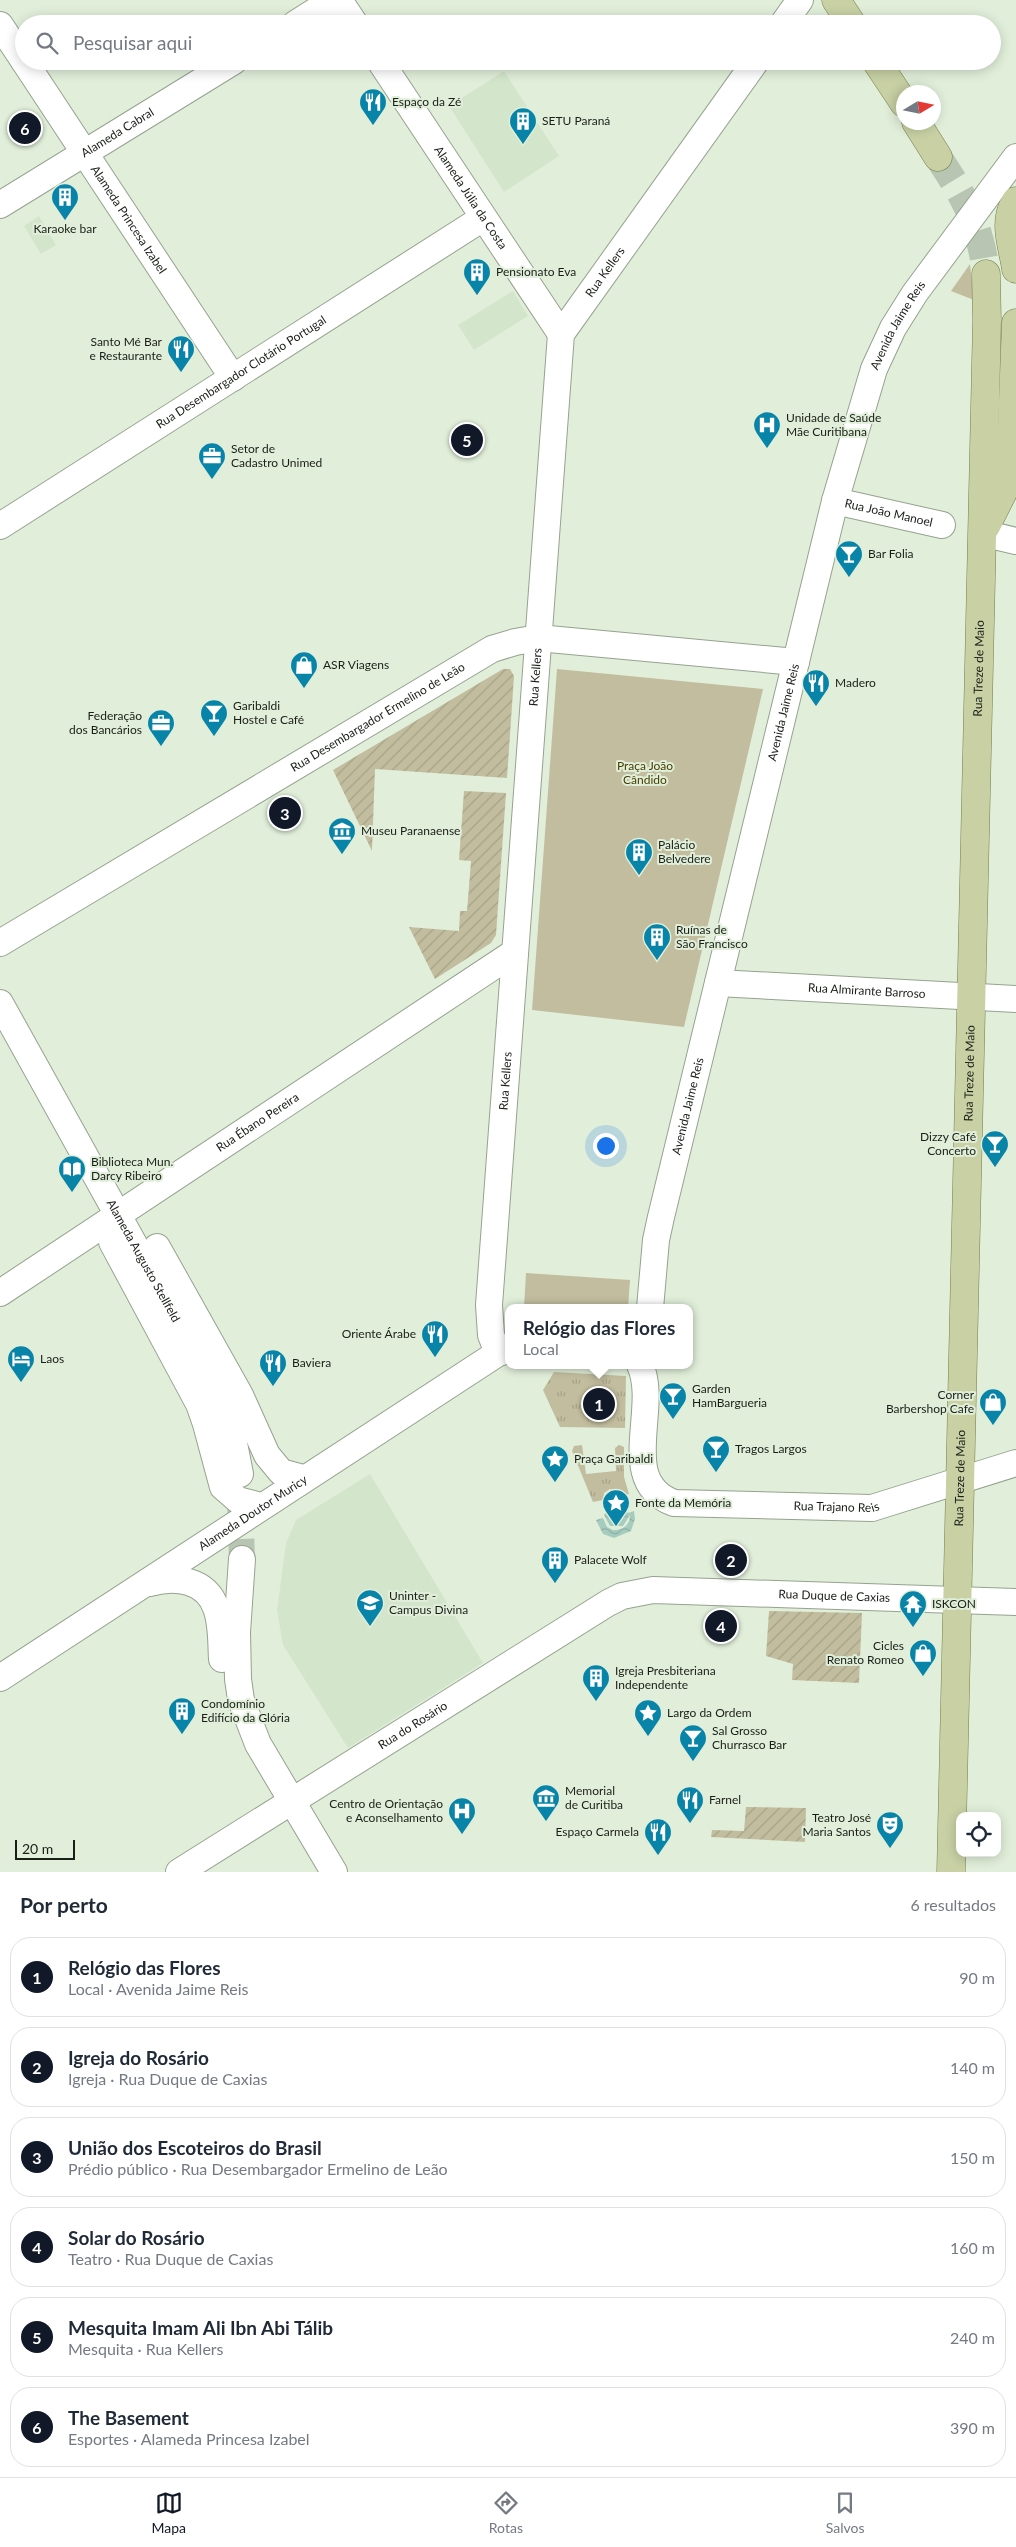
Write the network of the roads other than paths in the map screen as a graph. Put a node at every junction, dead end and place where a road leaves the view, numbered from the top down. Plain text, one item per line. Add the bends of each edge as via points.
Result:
1 (333, 0) edge
2 (339, 0) edge
3 (800, 0) edge
4 (836, 0) edge
5 (309, 15) edge
6 (349, 15) edge
7 (789, 15) edge
8 (846, 15) edge
9 (0, 25) edge
10 (15, 48) edge
11 (30, 70) edge
12 (219, 70) edge
13 (386, 70) edge
14 (750, 70) edge
15 (882, 70) edge
16 (896, 91) edge
17 (921, 130) edge
18 (85, 153) junction
19 (938, 157) tunnel mouth
20 (1016, 157) edge
21 (1016, 202) edge
22 (0, 205) edge
23 (483, 218) junction
24 (1016, 270) edge
25 (986, 274) tunnel mouth
26 (1016, 323) edge
27 (561, 334) junction
28 (233, 378) junction
29 (835, 501) junction
30 (942, 524) dead end
31 (0, 526) edge
32 (982, 533) junction
33 (1016, 541) edge
34 (538, 638) junction
35 (796, 662) junction
36 (0, 943) edge
37 (515, 952) junction
38 (718, 983) junction
39 (972, 997) junction
40 (1016, 999) edge
41 (0, 1003) edge
42 (118, 1215) junction
43 (0, 1293) edge
44 (650, 1304) edge
45 (503, 1352) edge
46 (642, 1369) edge
47 (1016, 1463) edge
48 (240, 1474) tunnel mouth
49 (303, 1478) junction
50 (961, 1481) junction
51 (261, 1506) junction
52 (242, 1559) tunnel mouth
53 (140, 1586) junction
54 (653, 1590) joint
55 (958, 1600) junction
56 (1016, 1602) edge
57 (0, 1678) edge
58 (292, 1801) junction
59 (179, 1872) edge
60 (334, 1872) edge
61 (951, 1872) edge

1 - 5 street
2 - 6 street
3 - 7 street
4 - 8 main road
9 - 10 street, Alameda Princesa Izabel
11 - 18 street, Alameda Princesa Izabel
12 - 18 street, Alameda Cabral
13 - 23 street, Alameda Júlia da Costa
14 - 27 street, Rua Kellers
15 - 16 main road
17 - 19 main road
18 - 22 street, Alameda Cabral
18 - 28 street, Alameda Princesa Izabel
20 - 29 street, Avenida Jaime Reis via 915,293 893,328 868,387
21 - 24 main road via 1009,215
23 - 27 street, Alameda Júlia da Costa
23 - 28 street, Rua Desembargador Clotário Portugal
25 - 32 main road, Rua Treze de Maio
26 - 32 main road via 1010,478
27 - 34 street, Rua Kellers
28 - 31 street, Rua Desembargador Clotário Portugal
29 - 30 street, Rua João Manoel
29 - 35 street, Avenida Jaime Reis
32 - 33 street
32 - 39 main road, Rua Treze de Maio
34 - 35 street, Rua Desembargador Ermelino de Leão
34 - 36 street, Rua Desembargador Ermelino de Leão via 492,649
34 - 37 street, Rua Kellers
35 - 38 street, Avenida Jaime Reis
37 - 42 street, Rua Ébano Pereira
37 - 45 street, Rua Kellers via 489,1305 491,1336
38 - 39 street, Rua Almirante Barroso
38 - 44 street, Avenida Jaime Reis via 656,1240
39 - 40 street, Rua Almirante Barroso
39 - 50 main road, Rua Treze de Maio
41 - 42 street, Alameda Augusto Stellfeld
42 - 43 street, Rua Ébano Pereira
42 - 48 street, Alameda Augusto Stellfeld via 222,1404 231,1428
42 - 49 street via 146,1228 240,1395 267,1455 281,1472
42 - 51 street via 112,1242 199,1404 223,1488 238,1500
45 - 49 street, Alameda Doutor Muricy
46 - 50 street, Rua Trajano Reis via 646,1390 644,1471 654,1492 662,1499 685,1504 860,1510 883,1506
47 - 50 street, Rua Trajano Reis
49 - 51 street, Alameda Doutor Muricy
50 - 55 main road, Rua Treze de Maio
51 - 53 street, Alameda Doutor Muricy
52 - 58 street via 237,1632 241,1700 258,1744
53 - 57 street, Alameda Doutor Muricy
53 - 58 street via 167,1578 183,1579 210,1595 218,1617 224,1680 235,1731 245,1755 268,1791
54 - 55 street, Rua Duque de Caxias
54 - 58 street, Rua do Rosário via 622,1596 608,1603
55 - 56 street, Rua Duque de Caxias
55 - 61 main road, Rua Treze de Maio
58 - 59 street, Rua do Rosário
58 - 60 street

